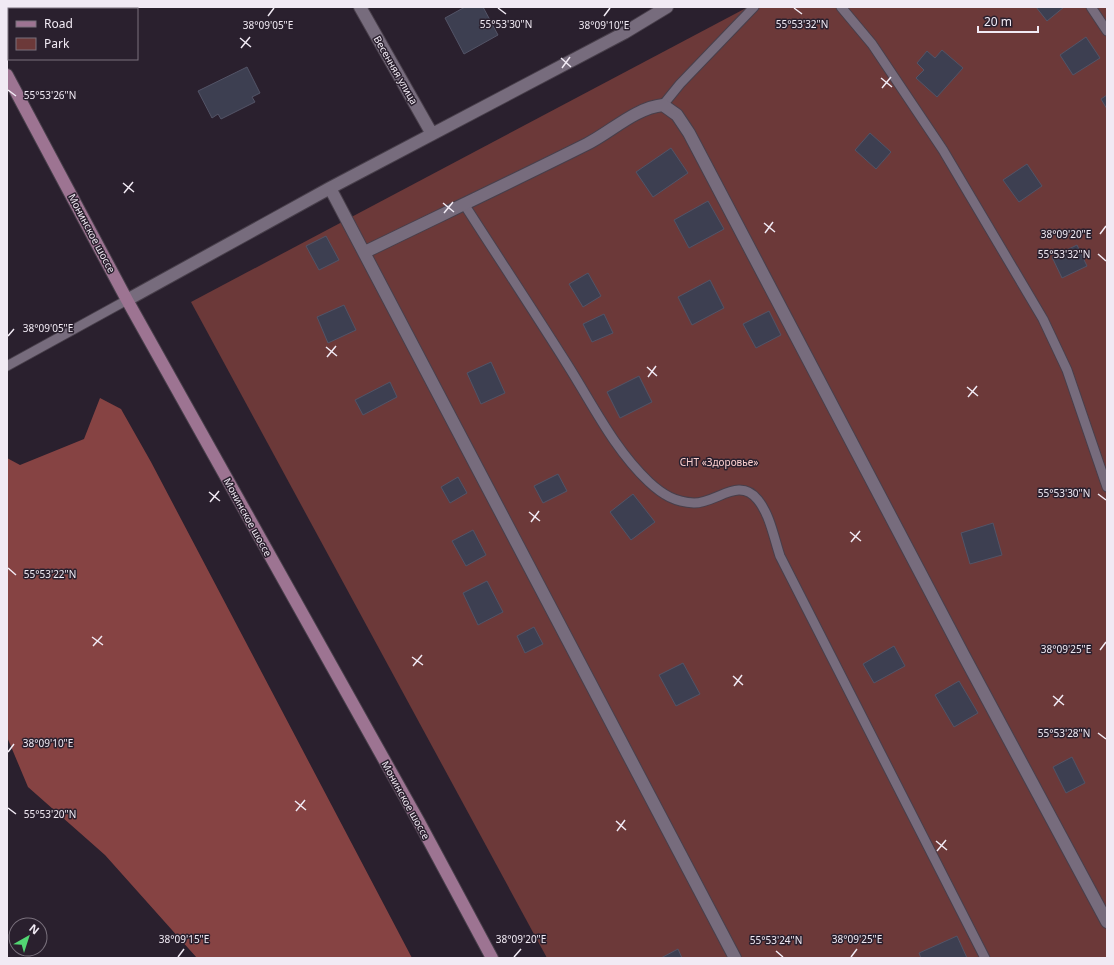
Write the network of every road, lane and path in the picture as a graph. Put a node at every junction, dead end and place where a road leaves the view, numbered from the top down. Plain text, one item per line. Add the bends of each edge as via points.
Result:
1 (360, 7) edge
2 (667, 7) edge
3 (754, 7) edge
4 (841, 7) edge
5 (1091, 7) edge
6 (1107, 30) edge
7 (7, 75) edge
8 (663, 105) junction
9 (432, 134) junction
10 (330, 188) junction
11 (464, 204) junction
12 (365, 252) junction
13 (127, 300) junction
14 (7, 366) edge
15 (1107, 487) edge
16 (1107, 922) edge
17 (492, 958) edge
18 (735, 958) edge
19 (985, 958) edge

1 - 9 street, Весенняя улица
2 - 9 street via 624,33
3 - 8 lane
4 - 15 lane via 872,44 943,150 1043,319 1067,370
5 - 6 lane
7 - 13 main road, Монинское шоссе
8 - 11 street via 638,114 589,143
8 - 16 street via 677,115 689,133
9 - 10 street
10 - 12 street
10 - 13 street
11 - 12 street
11 - 19 lane via 621,453 648,481 665,496 676,501 696,503 734,490 744,490 758,500 780,556
12 - 18 street
13 - 14 lane
13 - 17 main road, Монинское шоссе via 419,822

